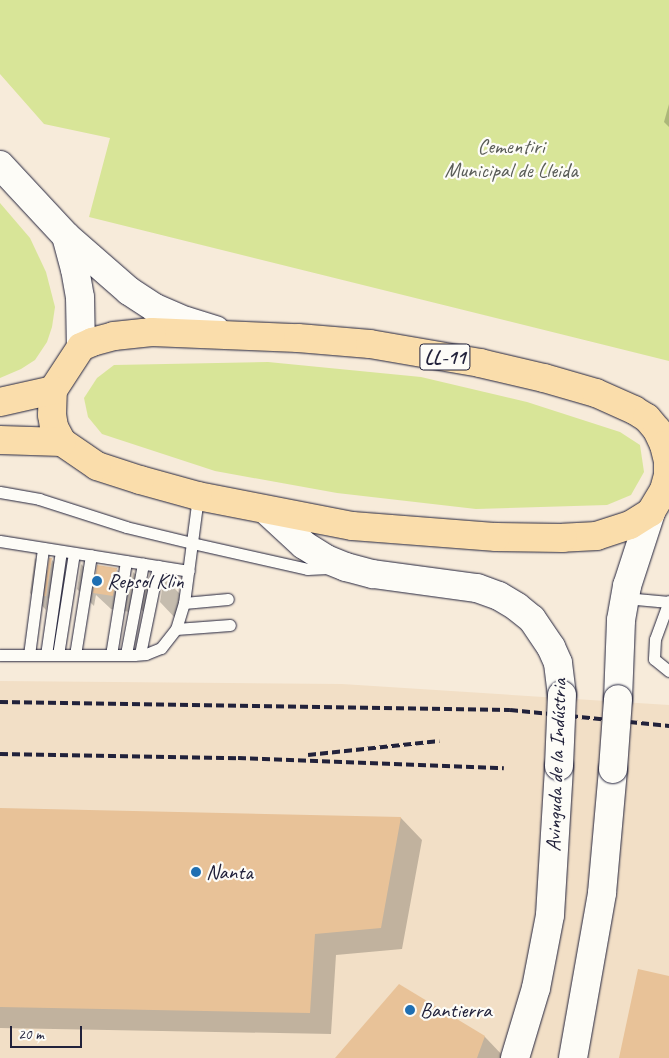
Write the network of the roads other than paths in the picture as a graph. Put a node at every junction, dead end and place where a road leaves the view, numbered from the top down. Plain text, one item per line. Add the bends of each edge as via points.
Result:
1 (0, 165) edge
2 (66, 236) junction
3 (234, 335) junction
4 (81, 347) junction
5 (53, 390) junction
6 (0, 402) edge
7 (658, 421) edge
8 (0, 440) edge
9 (62, 442) junction
10 (0, 492) edge
11 (198, 496) junction
12 (659, 506) edge
13 (267, 511) junction
14 (0, 541) edge
15 (192, 543) junction
16 (43, 548) junction
17 (61, 551) junction
18 (74, 553) junction
19 (91, 556) junction
20 (126, 561) junction
21 (143, 564) junction
22 (158, 566) junction
23 (346, 567) junction
24 (189, 571) junction
25 (625, 598) junction
26 (228, 599) dead end
27 (184, 602) junction
28 (669, 602) edge
29 (230, 625) dead end
30 (176, 629) junction
31 (126, 654) junction
32 (140, 654) junction
33 (0, 655) edge
34 (29, 655) junction
35 (46, 655) junction
36 (58, 655) junction
37 (75, 655) junction
38 (111, 655) junction
39 (669, 671) edge
40 (515, 1058) edge
41 (573, 1058) edge

1 - 2 main road
2 - 3 main road via 116,281 155,308 186,322
2 - 4 main road via 80,298
3 - 4 main road, LL-11 via 152,332 114,336
3 - 7 main road, LL-11 via 370,344 480,363 596,393
4 - 5 main road
5 - 6 main road
5 - 9 main road via 54,427
7 - 12 main road, LL-11 via 657,430 668,461 668,475
8 - 9 main road
9 - 11 main road via 97,466
10 - 15 lane via 40,498 126,527
11 - 13 main road
11 - 15 lane
12 - 13 main road via 630,525 597,536 563,538 352,526
12 - 25 main road
13 - 23 main road, Avinguda de la Indústria via 304,545
14 - 16 lane
15 - 23 lane via 308,569
15 - 24 lane
16 - 17 lane
16 - 34 lane
17 - 18 lane
17 - 35 lane
18 - 19 lane
18 - 36 lane
19 - 20 lane
19 - 37 lane
20 - 21 lane
20 - 38 lane
21 - 22 lane
21 - 31 lane
22 - 24 lane
22 - 32 lane
23 - 40 main road, Avinguda de la Indústria, bridge via 373,574 477,588 499,596 532,620 552,648 558,663 562,695 550,915 536,988
24 - 27 lane
25 - 28 lane
25 - 41 main road, bridge via 602,893
26 - 27 lane
27 - 30 lane
28 - 39 lane via 655,639 654,659
29 - 30 lane
30 - 32 lane via 161,648
31 - 32 lane
31 - 38 lane
33 - 34 lane
34 - 35 lane
35 - 36 lane
36 - 37 lane
37 - 38 lane

